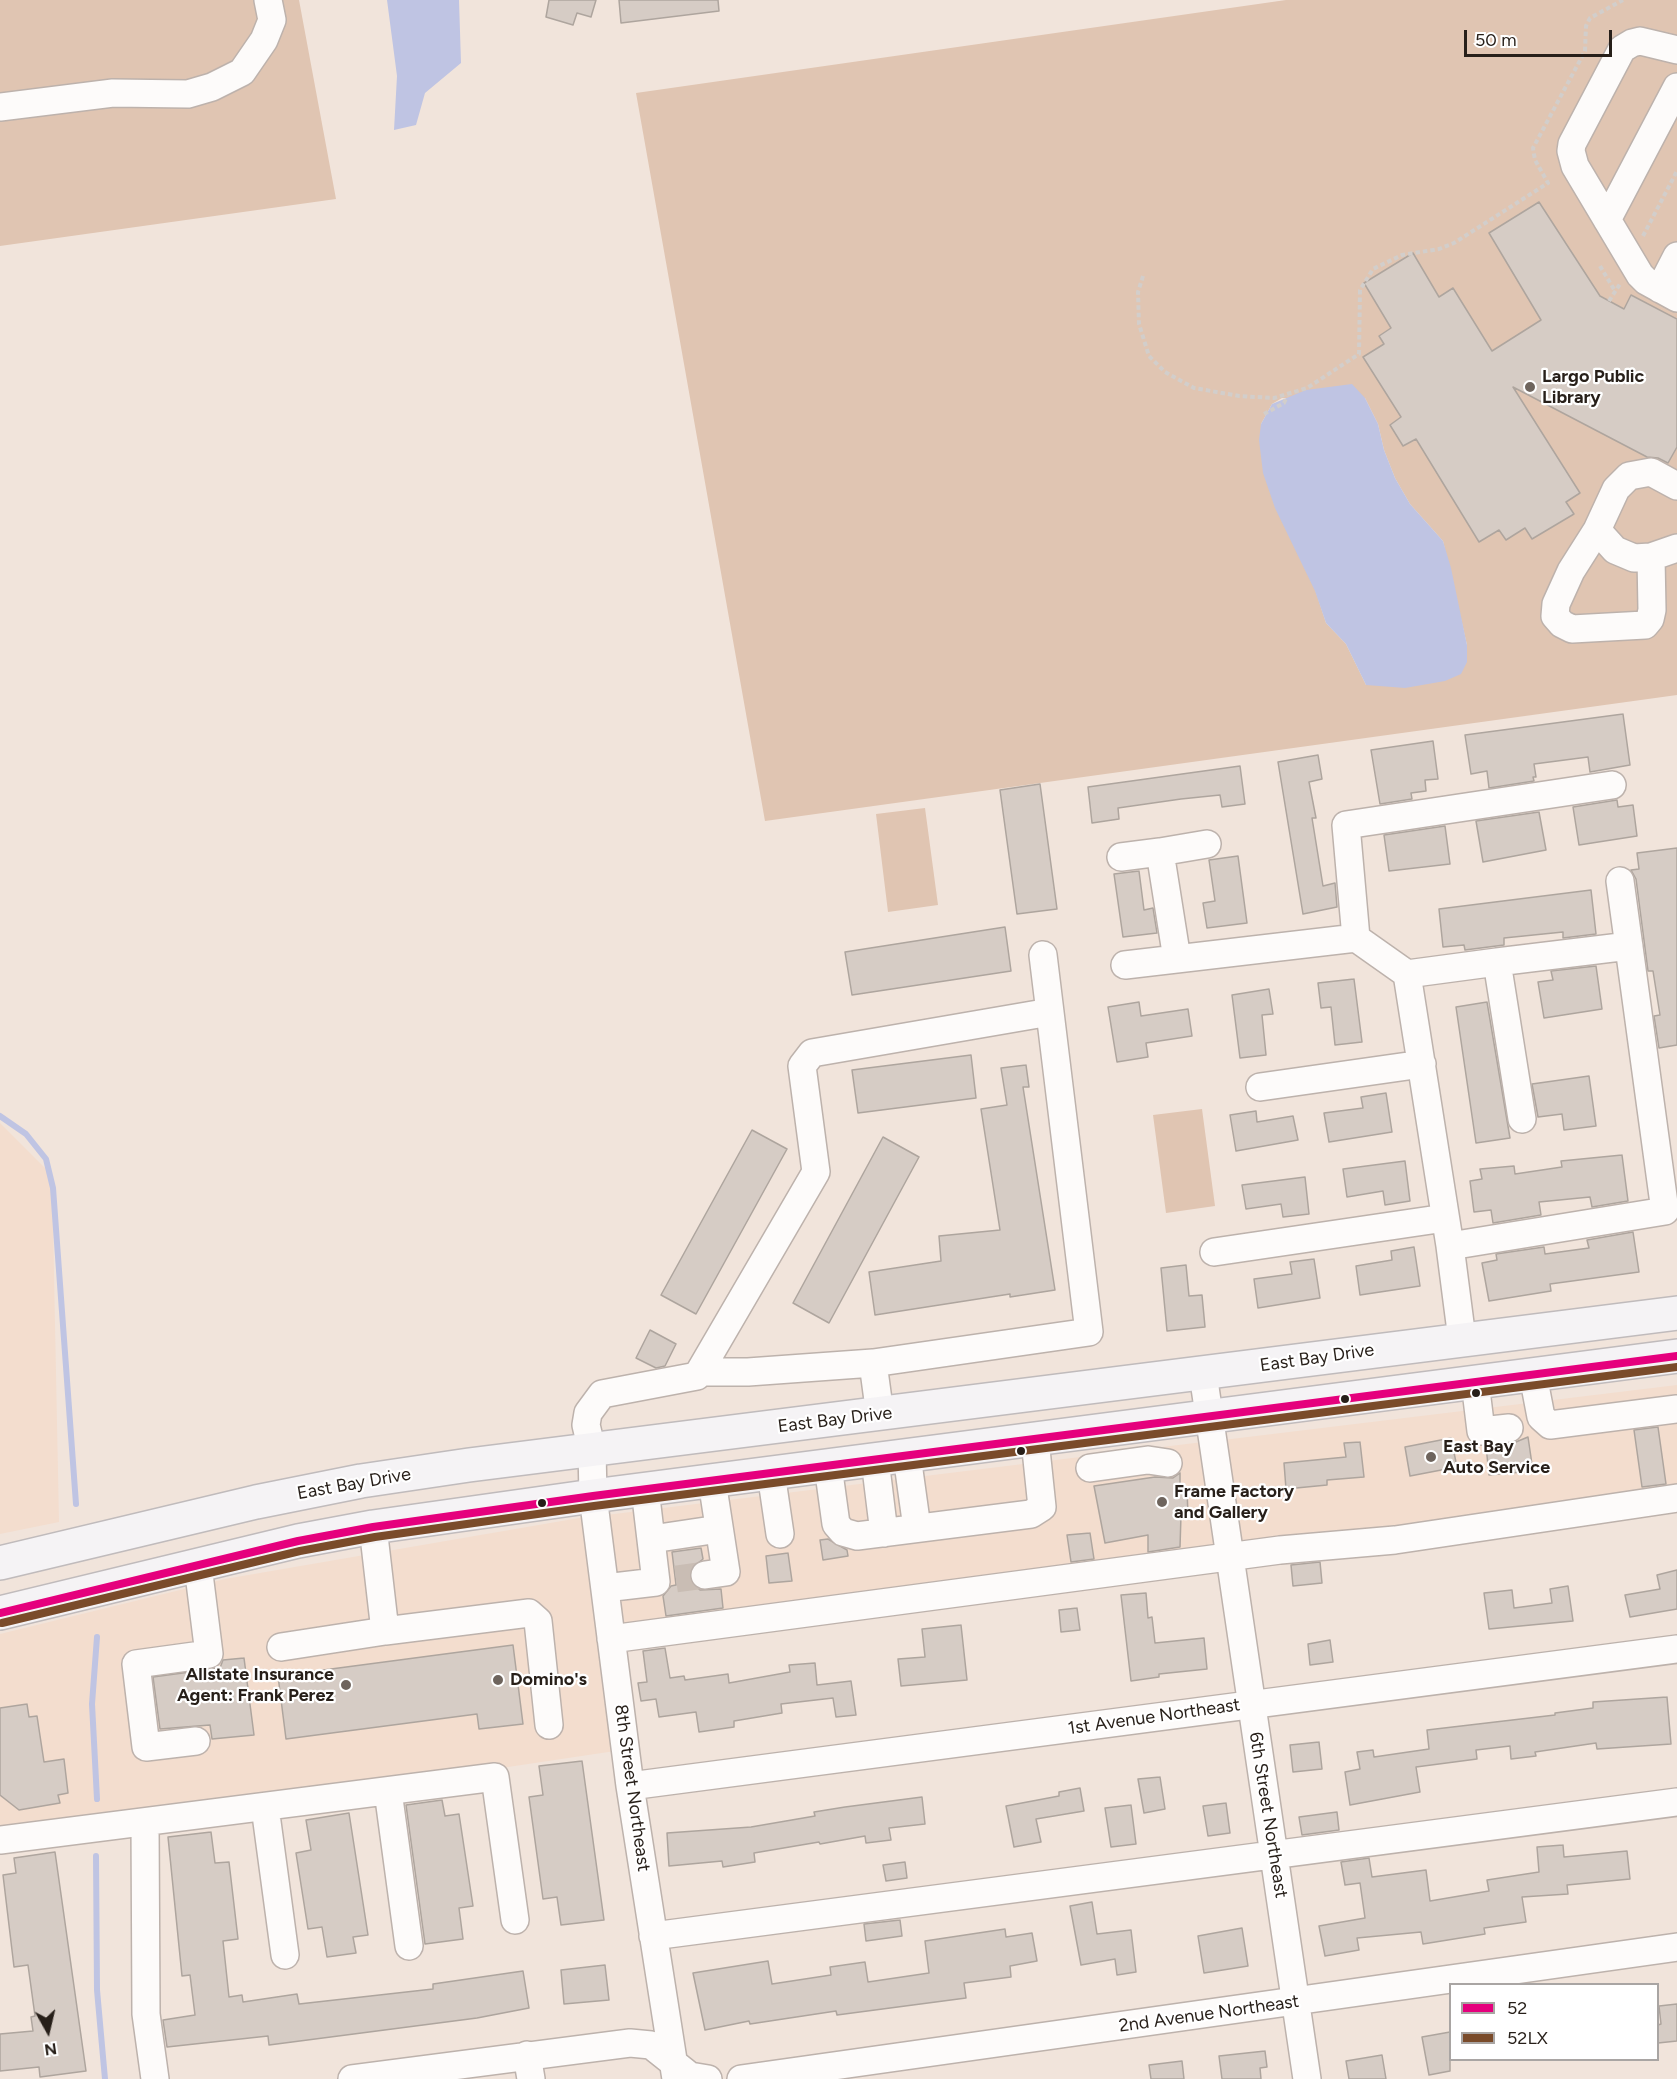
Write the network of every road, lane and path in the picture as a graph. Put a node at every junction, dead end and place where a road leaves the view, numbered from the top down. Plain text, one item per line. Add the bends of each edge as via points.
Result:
1 (268, 0) edge
2 (1623, 0) edge
3 (1677, 50) edge
4 (1677, 87) edge
5 (0, 107) edge
6 (1677, 171) edge
7 (1607, 220) junction
8 (1642, 238) dead end
9 (1677, 255) edge
10 (1600, 266) dead end
11 (1143, 276) dead end
12 (1624, 278) dead end
13 (1615, 291) junction
14 (1669, 293) edge
15 (1609, 301) dead end
16 (1287, 395) junction
17 (1264, 414) dead end
18 (1677, 486) edge
19 (1597, 530) junction
20 (1677, 548) edge
21 (1651, 557) junction
22 (1612, 785) dead end
23 (1207, 844) dead end
24 (1160, 852) junction
25 (1121, 857) dead end
26 (1620, 881) dead end
27 (1356, 938) junction
28 (1629, 946) junction
29 (1043, 955) dead end
30 (1177, 959) junction
31 (1497, 962) junction
32 (1125, 965) dead end
33 (1407, 974) junction
34 (1050, 1012) junction
35 (1422, 1064) junction
36 (1260, 1087) dead end
37 (1522, 1119) dead end
38 (1445, 1218) junction
39 (1450, 1246) junction
40 (1214, 1252) dead end
41 (1677, 1313) edge
42 (1462, 1339) junction
43 (1677, 1356) edge
44 (873, 1363) junction
45 (699, 1372) junction
46 (1203, 1374) junction
47 (1533, 1375) junction
48 (1474, 1382) junction
49 (1677, 1409) edge
50 (880, 1414) junction
51 (1210, 1418) junction
52 (1145, 1426) junction
53 (1509, 1428) dead end
54 (1104, 1431) junction
55 (1035, 1440) junction
56 (592, 1450) junction
57 (907, 1456) junction
58 (875, 1460) junction
59 (828, 1466) junction
60 (771, 1473) junction
61 (712, 1480) junction
62 (645, 1489) junction
63 (593, 1496) junction
64 (1677, 1498) edge
65 (373, 1527) junction
66 (916, 1528) junction
67 (884, 1533) junction
68 (780, 1534) dead end
69 (1230, 1558) junction
70 (0, 1563) edge
71 (198, 1566) junction
72 (662, 1566) junction
73 (605, 1588) junction
74 (0, 1613) edge
75 (385, 1631) junction
76 (611, 1639) junction
77 (281, 1647) dead end
78 (1677, 1649) edge
79 (1251, 1704) junction
80 (549, 1725) dead end
81 (196, 1741) dead end
82 (630, 1786) junction
83 (388, 1791) junction
84 (1677, 1802) edge
85 (265, 1807) junction
86 (145, 1822) junction
87 (0, 1840) edge
88 (1274, 1855) junction
89 (515, 1920) dead end
90 (653, 1936) junction
91 (409, 1946) dead end
92 (1677, 1947) edge
93 (285, 1955) dead end
94 (1297, 2001) junction
95 (529, 2067) edge
96 (675, 2072) edge
97 (155, 2079) edge
98 (352, 2079) edge
99 (708, 2079) edge
100 (741, 2079) edge
101 (1307, 2079) edge

1 - 5 street via 272,20 264,40 242,72 212,87 188,94 113,93
2 - 16 path via 1590,18 1586,26 1586,51 1533,148 1548,183 1454,243 1402,255 1373,269 1360,290 1357,358 1307,388
3 - 7 street via 1640,41 1622,50 1572,144 1575,166
4 - 7 street
6 - 8 path
7 - 14 street via 1640,275
9 - 14 street
10 - 13 path
11 - 16 path via 1138,292 1139,324 1149,356 1165,372 1209,392
12 - 13 path
13 - 15 path
16 - 17 path via 1284,404
18 - 19 street via 1651,472 1629,476 1616,489
19 - 21 street via 1615,550 1634,558
19 - 21 street via 1556,604 1555,616 1572,630 1645,625 1652,610
20 - 21 street
22 - 27 street via 1346,825
23 - 24 street
24 - 25 street
24 - 30 street
26 - 28 street
27 - 30 street
27 - 33 street
28 - 31 street
28 - 39 street via 1665,1211
29 - 34 street
30 - 32 street
31 - 33 street
31 - 37 street
33 - 35 street
34 - 44 street, 8th Street Northeast via 1089,1332
34 - 45 street via 812,1053 802,1066 816,1172
35 - 36 street
35 - 38 street
38 - 39 street
38 - 40 street
39 - 42 street
41 - 42 main road, East Bay Drive
42 - 46 main road, East Bay Drive
43 - 47 main road
44 - 45 street, 8th Street Northeast
44 - 50 street
45 - 56 street, 8th Street Northeast via 697,1376 602,1394 588,1413 586,1425
46 - 50 main road, East Bay Drive
46 - 51 street, 6th Street Northeast
47 - 48 main road
47 - 49 street via 1541,1417 1550,1425
48 - 51 main road
48 - 53 street via 1480,1431
50 - 56 main road, East Bay Drive
51 - 52 main road
51 - 69 street, 6th Street Northeast
52 - 54 main road
52 - 54 street via 1158,1462 1100,1466
54 - 55 main road
55 - 57 main road
55 - 66 street via 1042,1507 1031,1514
56 - 63 street, 8th Street Northeast
56 - 70 main road, East Bay Drive via 361,1482 256,1502
57 - 58 main road
57 - 66 street
58 - 59 main road
58 - 67 street
59 - 60 main road
59 - 67 street via 836,1524 843,1532 857,1536
60 - 61 main road
60 - 68 street
61 - 62 main road
61 - 72 street via 712,1554
62 - 63 main road
62 - 72 street
63 - 65 main road
63 - 73 street, 8th Street Northeast
64 - 69 street via 1395,1540
65 - 71 main road
65 - 75 street
66 - 67 street
69 - 76 street
69 - 79 street, 6th Street Northeast
71 - 74 main road
71 - 81 street via 209,1654 136,1664 146,1747
72 - 73 street
73 - 76 street, 8th Street Northeast
75 - 77 street
75 - 80 street via 529,1613 538,1621
76 - 82 street, 8th Street Northeast
78 - 79 street, 1st Avenue Northeast
79 - 82 street, 1st Avenue Northeast
79 - 88 street, 6th Street Northeast
82 - 90 street, 8th Street Northeast
83 - 85 street
83 - 89 street via 495,1777
83 - 91 street
84 - 88 street
85 - 86 street
85 - 93 street
86 - 87 street
86 - 97 street via 146,2014
88 - 90 street
88 - 94 street, 6th Street Northeast
90 - 96 street, 8th Street Northeast
92 - 94 street, 2nd Avenue Northeast
94 - 100 street, 2nd Avenue Northeast
94 - 101 street, 6th Street Northeast
95 - 96 street via 630,2043 651,2045
95 - 98 street
96 - 99 street

